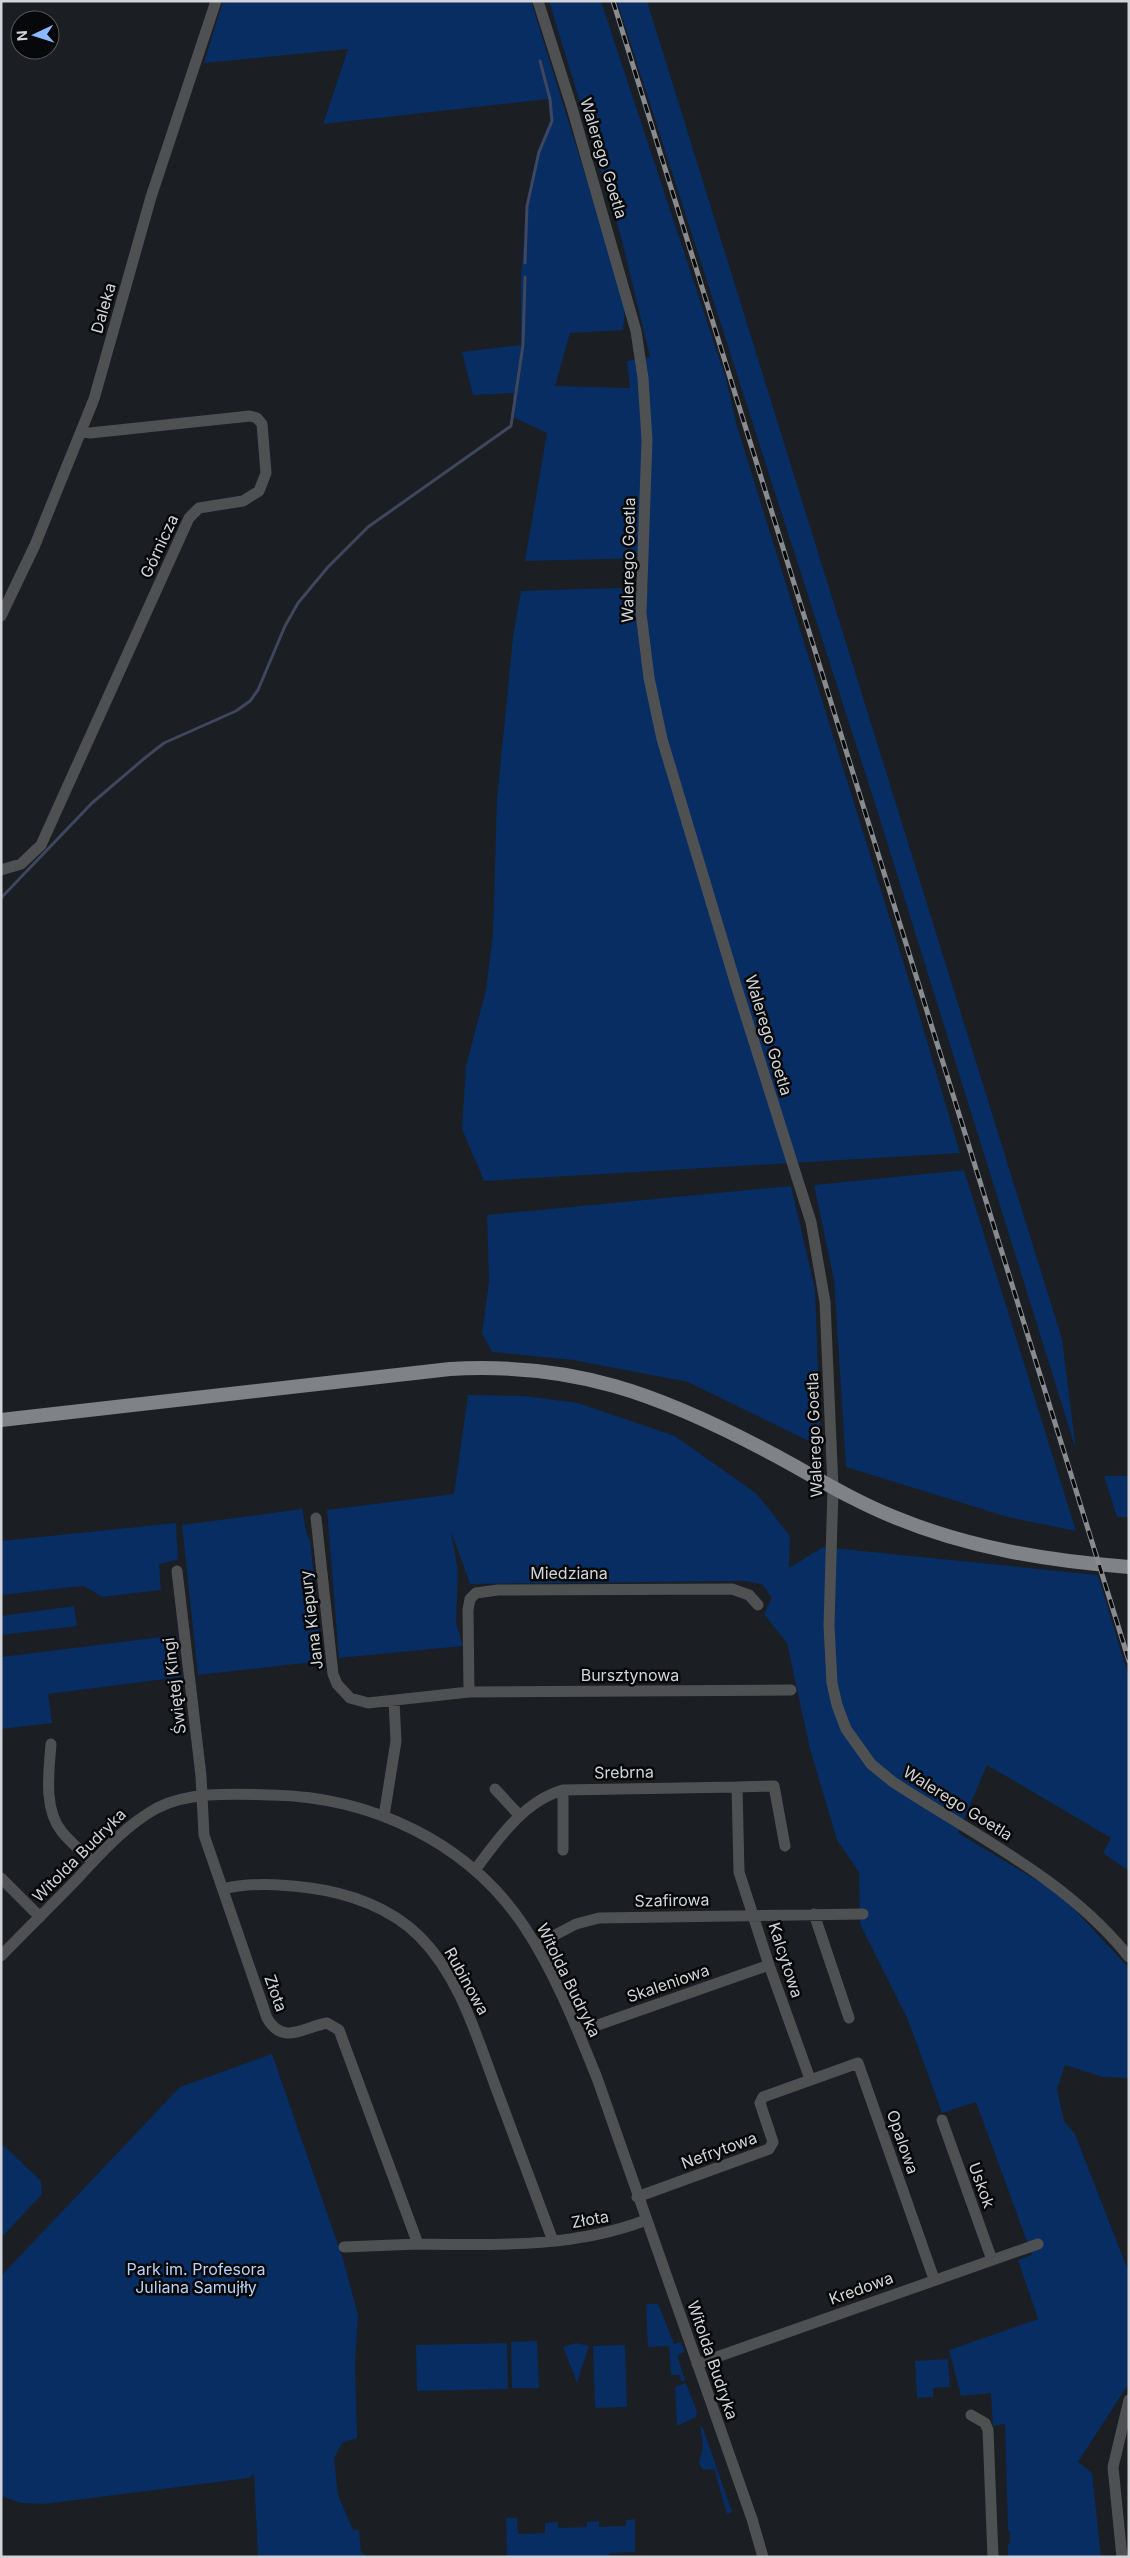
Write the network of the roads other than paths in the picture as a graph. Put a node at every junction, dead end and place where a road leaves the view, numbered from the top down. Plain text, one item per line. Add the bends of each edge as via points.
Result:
1 (216, 1) edge
2 (538, 1) edge
3 (82, 431) junction
4 (1, 616) edge
5 (1, 870) edge
6 (1, 1420) edge
7 (833, 1488) junction
8 (316, 1518) dead end
9 (1129, 1567) edge
10 (177, 1571) dead end
11 (758, 1606) dead end
12 (792, 1690) dead end
13 (470, 1692) junction
14 (394, 1701) junction
15 (51, 1744) dead end
16 (737, 1786) junction
17 (495, 1789) dead end
18 (563, 1790) junction
19 (201, 1797) junction
20 (384, 1816) junction
21 (520, 1816) junction
22 (785, 1846) dead end
23 (563, 1850) dead end
24 (93, 1862) junction
25 (475, 1870) junction
26 (1, 1878) edge
27 (223, 1889) junction
28 (814, 1914) junction
29 (863, 1914) dead end
30 (754, 1915) junction
31 (40, 1917) junction
32 (536, 1945) junction
33 (1, 1956) edge
34 (1129, 1957) edge
35 (769, 1965) junction
36 (849, 2018) dead end
37 (578, 2032) junction
38 (810, 2079) junction
39 (942, 2120) dead end
40 (637, 2197) junction
41 (646, 2220) junction
42 (553, 2241) junction
43 (418, 2244) junction
44 (1038, 2244) dead end
45 (344, 2247) dead end
46 (992, 2260) junction
47 (934, 2279) junction
48 (697, 2364) junction
49 (1129, 2400) edge
50 (971, 2415) dead end
51 (762, 2557) edge
52 (993, 2557) edge
53 (1122, 2557) edge

1 - 3 street, Daleka via 151,196
2 - 7 street, Walerego Goetla via 636,331 647,440 641,613 648,678 668,758 736,985 811,1222 825,1302
3 - 4 street, Daleka via 35,545
3 - 5 street, Górnicza via 90,433 250,416 258,418 262,424 266,474 262,486 248,499 205,506 190,518 41,845 21,864
6 - 7 main road via 450,1369 539,1370 584,1377 646,1394 767,1451
7 - 9 main road via 893,1517 957,1540 1021,1554
7 - 34 street, Walerego Goetla via 829,1659 836,1705 852,1737 871,1764 893,1782 1055,1886 1099,1924
8 - 14 street, Jana Kiepury via 332,1674 350,1698 358,1702
10 - 19 street, Świętej Kingi
11 - 13 street, Miedziana via 748,1595 732,1589 498,1590 476,1593 470,1599 467,1616
12 - 13 street, Bursztynowa
13 - 14 street, Jana Kiepury
14 - 20 street via 396,1748
15 - 24 street via 48,1775 54,1818 61,1831
16 - 18 street, Srebrna
16 - 22 street, Srebrna via 774,1786
16 - 30 street, Kalcytowa via 739,1872
17 - 21 street
18 - 21 street, Srebrna via 536,1800
18 - 23 street
19 - 20 street, Witolda Budryka via 297,1796 331,1801
19 - 24 street, Witolda Budryka via 168,1803 143,1816
19 - 27 street, Złota via 204,1835
20 - 25 street, Witolda Budryka via 438,1843
21 - 25 street, Srebrna
24 - 31 street, Witolda Budryka
25 - 32 street, Witolda Budryka via 507,1903
26 - 31 street
27 - 42 street, Rubinowa via 248,1885 298,1886 332,1891 388,1913 421,1938 443,1964 465,2005
27 - 43 street, Złota via 270,2024 286,2034 327,2023 339,2030
28 - 29 street, Szafirowa
28 - 30 street, Szafirowa
28 - 36 street
30 - 32 street, Szafirowa via 599,1918 576,1924
30 - 35 street, Kalcytowa
31 - 33 street, Witolda Budryka
32 - 37 street, Witolda Budryka
35 - 37 street, Skaleniowa
35 - 38 street, Kalcytowa
37 - 40 street, Witolda Budryka
38 - 40 street, Nefrytowa via 766,2095 761,2100 772,2142 769,2149
38 - 47 street, Opalowa via 858,2063
39 - 46 street, Uskok
40 - 41 street, Witolda Budryka
41 - 42 street, Złota via 600,2236
41 - 48 street, Witolda Budryka
42 - 43 street, Złota
43 - 45 street, Złota
44 - 46 street, Kredowa
46 - 47 street, Kredowa
47 - 48 street, Kredowa
48 - 51 street, Witolda Budryka via 752,2519
49 - 53 street via 1113,2467
50 - 52 street via 985,2423 988,2430

